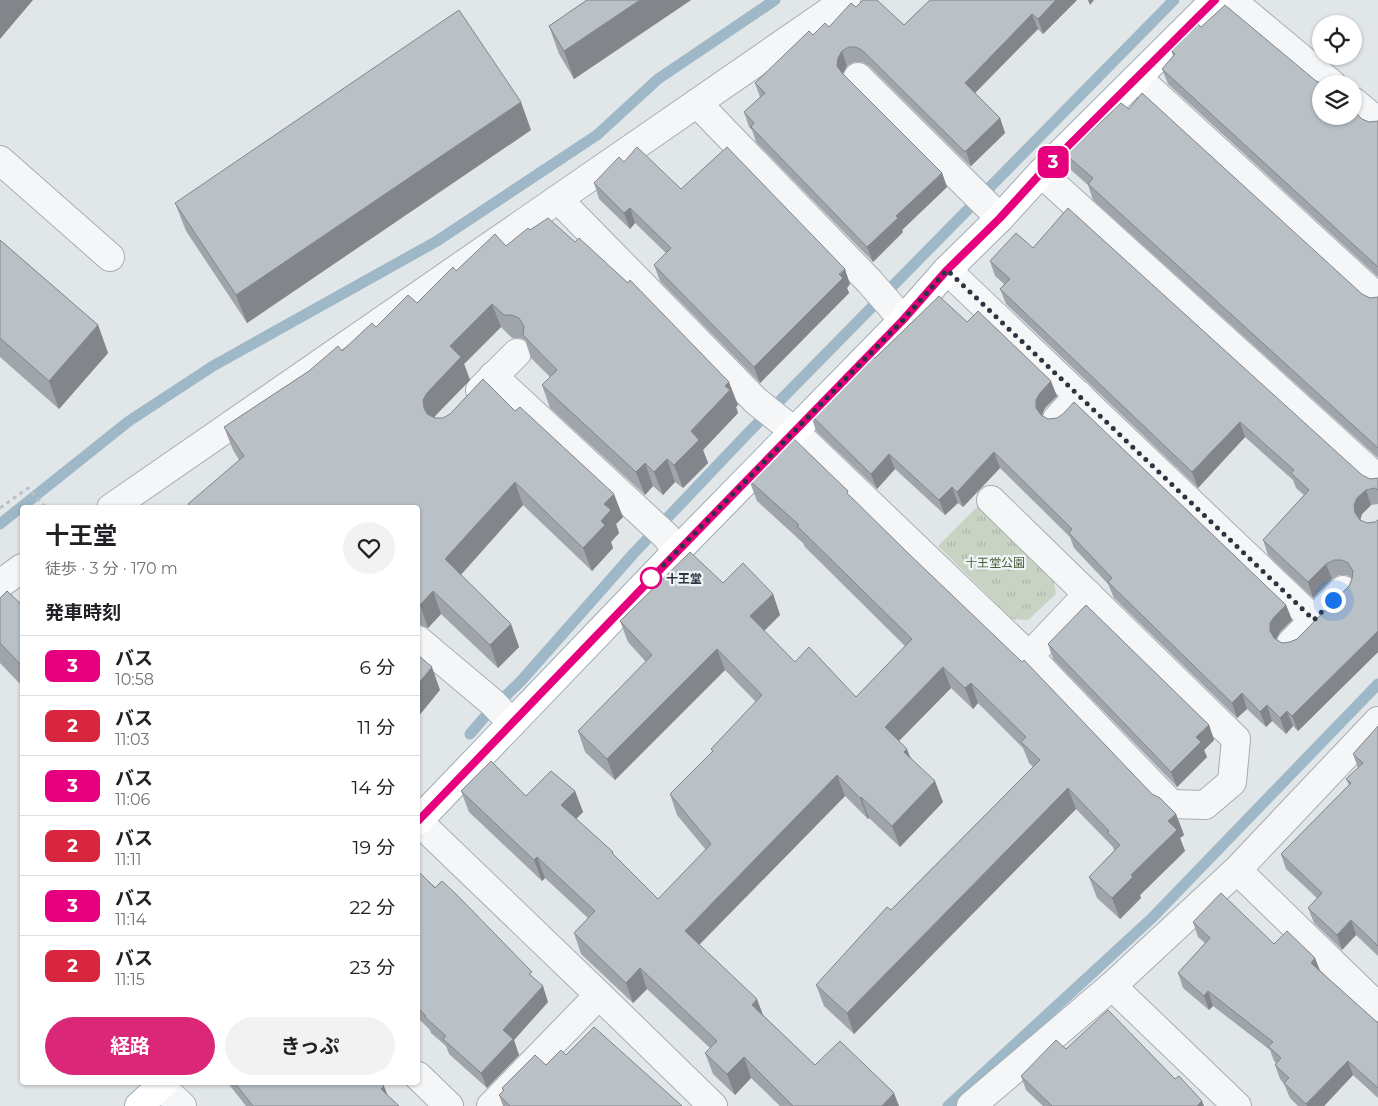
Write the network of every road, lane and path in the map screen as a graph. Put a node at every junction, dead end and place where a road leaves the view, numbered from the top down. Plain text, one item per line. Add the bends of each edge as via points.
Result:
1 (846, 0) edge
2 (1215, 0) edge
3 (1231, 0) edge
4 (1321, 75) edge
5 (858, 77) dead end
6 (1138, 78) junction
7 (697, 103) junction
8 (1362, 109) edge
9 (1378, 122) edge
10 (0, 160) edge
11 (1041, 173) junction
12 (558, 199) junction
13 (985, 202) junction
14 (110, 257) dead end
15 (947, 270) junction
16 (1378, 298) edge
17 (886, 301) junction
18 (516, 353) dead end
19 (493, 376) junction
20 (1080, 395) junction
21 (460, 412) edge
22 (1057, 419) edge
23 (786, 426) junction
24 (1378, 479) edge
25 (990, 500) dead end
26 (43, 505) edge
27 (115, 505) edge
28 (0, 508) edge
29 (663, 535) junction
30 (20, 569) edge
31 (0, 584) edge
32 (1343, 590) edge
33 (1088, 594) junction
34 (1314, 620) junction
35 (420, 642) edge
36 (1291, 643) edge
37 (1028, 656) junction
38 (502, 711) junction
39 (1378, 721) edge
40 (420, 818) edge
41 (420, 823) edge
42 (1237, 870) junction
43 (1112, 986) junction
44 (599, 995) junction
45 (1378, 1007) edge
46 (420, 1078) edge
47 (162, 1085) edge
48 (164, 1085) edge
49 (139, 1106) edge
50 (182, 1106) edge
51 (449, 1106) edge
52 (492, 1106) edge
53 (713, 1106) edge
54 (971, 1106) edge
55 (1237, 1106) edge

1 - 7 street
2 - 6 main road
3 - 4 street
5 - 13 street
6 - 11 main road
6 - 16 street
7 - 12 street
7 - 17 street
8 - 9 street
10 - 14 street
11 - 13 main road
11 - 24 street
12 - 23 street via 756,401
12 - 27 street
13 - 15 main road
15 - 17 main road
15 - 20 street
17 - 23 main road
18 - 19 street
19 - 21 street
19 - 29 street
20 - 22 street
20 - 34 street
23 - 29 main road
23 - 37 street
25 - 33 street
26 - 28 path via 28,488
29 - 38 main road
30 - 31 street
32 - 34 street
33 - 37 street
33 - 37 street via 1236,739 1232,782 1205,805 1171,804
34 - 36 street
35 - 38 street
38 - 40 main road
39 - 42 street
41 - 44 street
42 - 43 street
42 - 45 street
43 - 54 street
43 - 55 street
44 - 52 street
44 - 53 street
46 - 51 street
47 - 49 main road
48 - 50 street

